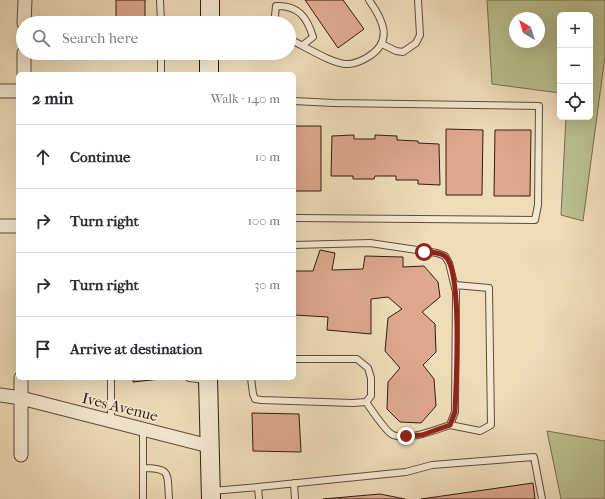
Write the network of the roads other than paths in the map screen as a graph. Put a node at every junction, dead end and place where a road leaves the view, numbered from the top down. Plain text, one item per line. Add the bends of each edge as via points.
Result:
1 (25, 0) edge
2 (160, 0) edge
3 (210, 0) edge
4 (369, 0) edge
5 (418, 0) edge
6 (275, 3) edge
7 (24, 16) edge
8 (161, 16) edge
9 (210, 16) edge
10 (275, 16) edge
11 (296, 42) edge
12 (382, 44) junction
13 (303, 45) junction
14 (24, 60) edge
15 (161, 60) edge
16 (209, 60) edge
17 (24, 72) edge
18 (161, 72) edge
19 (209, 72) edge
20 (0, 91) edge
21 (16, 91) edge
22 (296, 101) edge
23 (296, 218) edge
24 (0, 226) edge
25 (16, 226) edge
26 (296, 245) edge
27 (455, 285) junction
28 (296, 359) edge
29 (21, 380) edge
30 (111, 380) edge
31 (208, 380) edge
32 (251, 380) edge
33 (0, 395) edge
34 (21, 398) junction
35 (366, 402) junction
36 (111, 421) junction
37 (450, 425) junction
38 (143, 429) junction
39 (209, 446) junction
40 (21, 455) dead end
41 (143, 468) junction
42 (294, 483) junction
43 (258, 487) junction
44 (211, 495) edge
45 (143, 499) edge
46 (169, 499) edge
47 (259, 499) edge
48 (295, 499) edge
49 (542, 499) edge

1 - 7 street
2 - 8 lane
3 - 9 main road
4 - 12 lane via 380,16
5 - 12 lane via 420,35 416,43 403,52
6 - 10 lane
6 - 13 lane via 296,9 310,26 313,37
11 - 13 lane
12 - 13 lane via 364,59 348,64 332,60
14 - 17 street
15 - 18 lane
16 - 19 main road
20 - 21 street
22 - 23 lane via 539,106 538,205 535,220
24 - 25 street
26 - 27 lane via 370,243 438,254 445,256 449,263
27 - 37 lane via 455,412
27 - 37 lane via 489,288 491,426 480,432
28 - 35 lane via 361,361 368,368 371,378 371,396
29 - 34 street
30 - 36 lane
31 - 39 main road
32 - 35 lane via 255,399 260,400
33 - 34 street, Ives Avenue
34 - 36 street, Ives Avenue
34 - 40 street
35 - 37 lane via 393,434 422,435
36 - 38 street, Ives Avenue
38 - 39 street, Ives Avenue
38 - 41 lane
39 - 44 main road
41 - 45 lane
41 - 46 lane via 163,470 167,475
42 - 43 lane
42 - 48 lane
42 - 49 lane via 406,472 432,465 534,457
43 - 44 lane
43 - 47 lane

